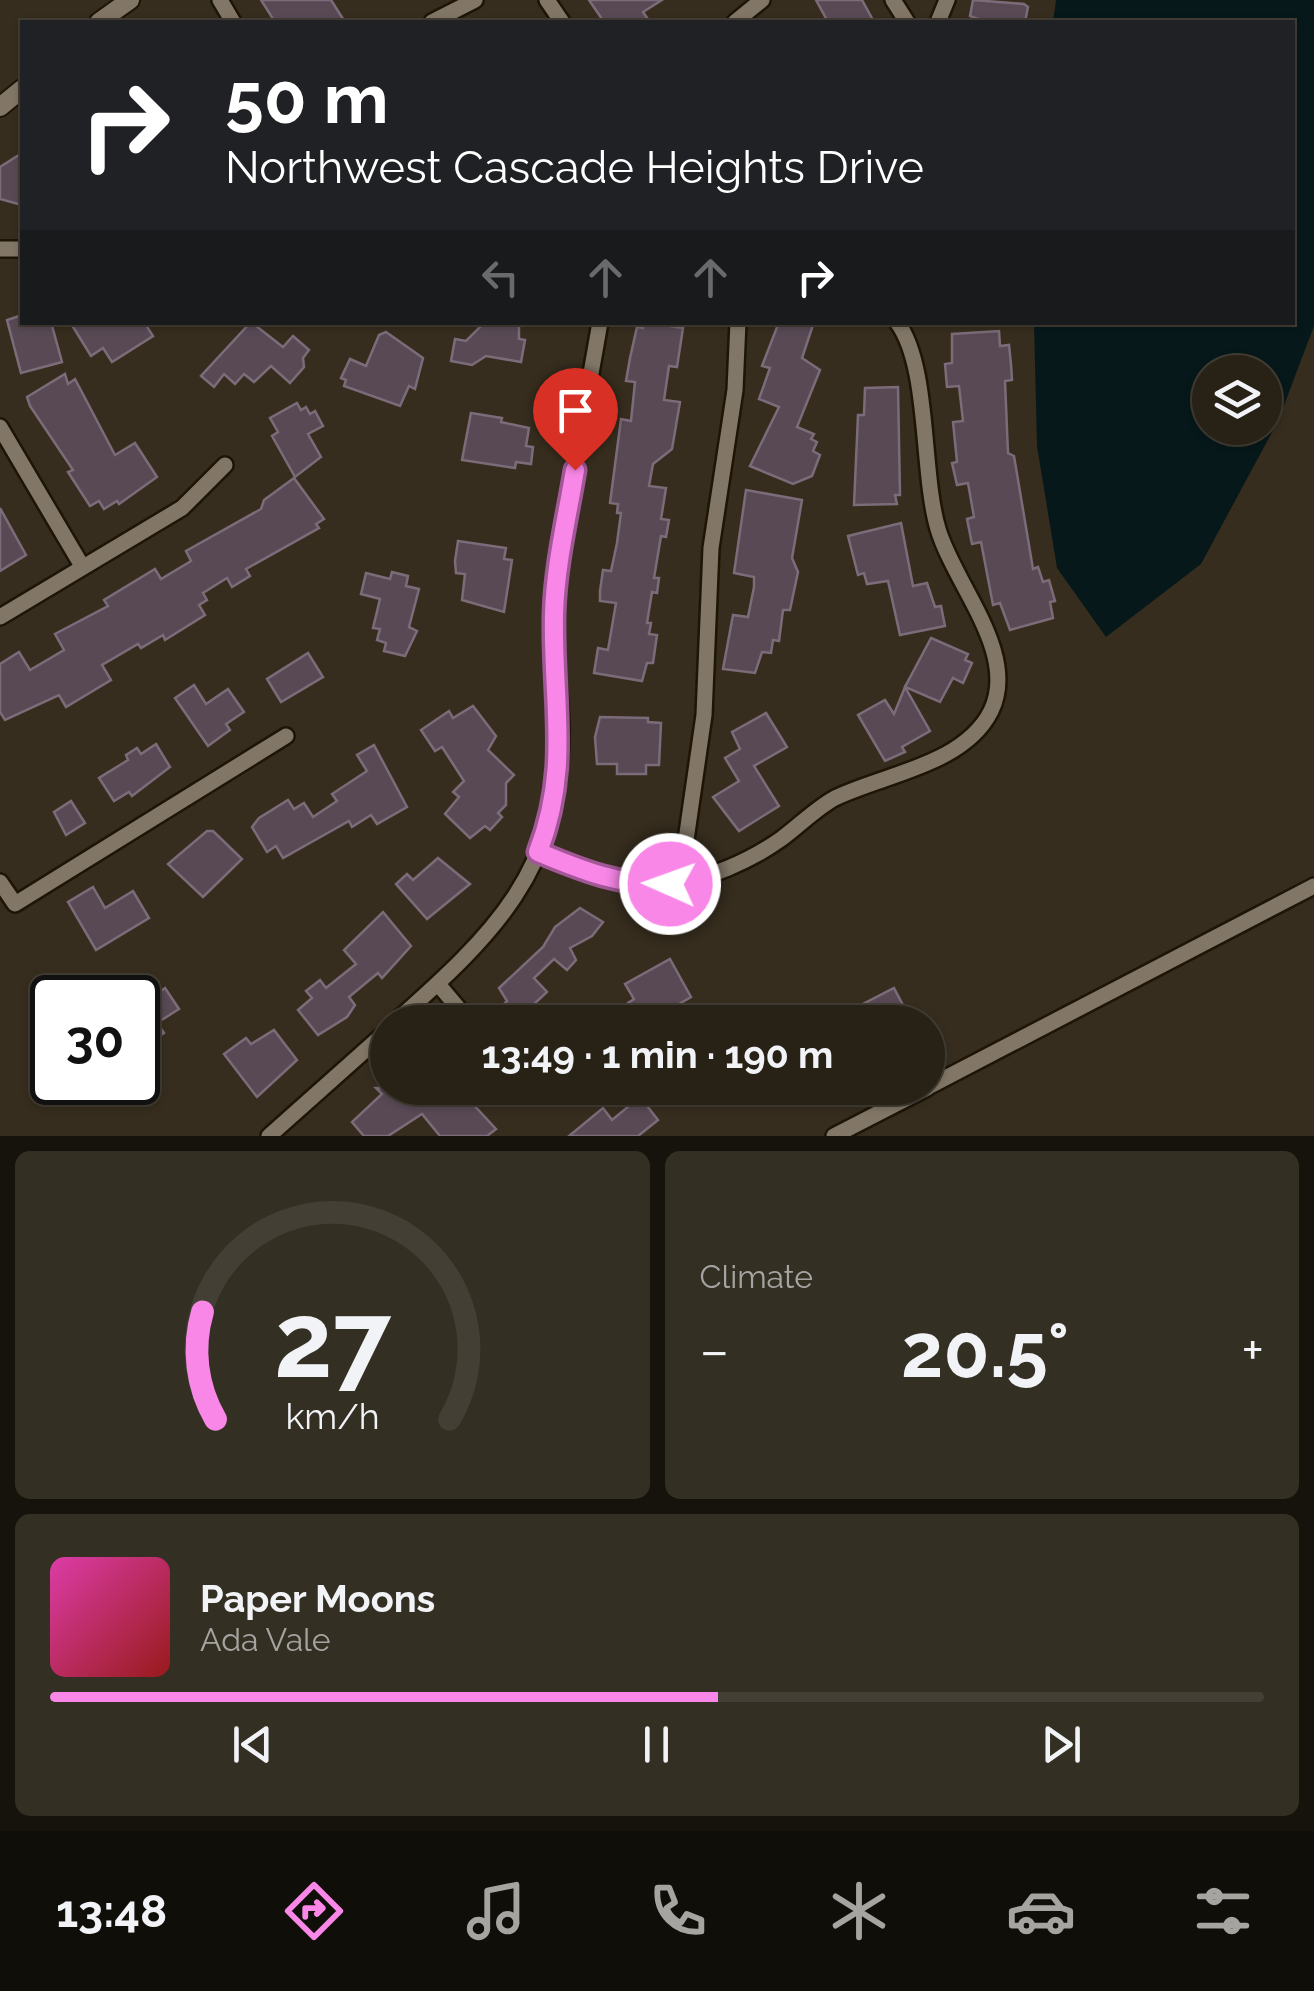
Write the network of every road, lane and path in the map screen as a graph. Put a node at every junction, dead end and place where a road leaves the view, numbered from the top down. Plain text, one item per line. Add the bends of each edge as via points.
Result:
1 (130, 0) edge
2 (475, 0) edge
3 (762, 0) edge
4 (102, 20) edge
5 (436, 20) edge
6 (737, 20) edge
7 (20, 91) edge
8 (0, 107) edge
9 (599, 325) edge
10 (738, 325) edge
11 (898, 325) edge
12 (0, 426) edge
13 (225, 465) dead end
14 (82, 566) junction
15 (0, 617) edge
16 (286, 736) dead end
17 (538, 852) junction
18 (693, 879) junction
19 (0, 882) edge
20 (1314, 886) edge
21 (438, 984) junction
22 (415, 1005) edge
23 (456, 1005) edge
24 (370, 1046) edge
25 (945, 1078) edge
26 (893, 1105) edge
27 (270, 1136) edge
28 (834, 1136) edge

1 - 4 street
2 - 5 street
3 - 6 street
7 - 8 street
9 - 17 street via 562,543 554,612 560,761
10 - 18 street via 736,390 711,548 704,715 686,840
11 - 18 street via 915,365 937,527 998,655 992,709 961,743 836,798 764,850
12 - 14 street
13 - 14 street via 182,508
14 - 15 street
16 - 19 street via 15,904
17 - 18 street via 638,885
17 - 21 street via 494,930
20 - 25 street
21 - 22 street
21 - 23 street
24 - 27 street
26 - 28 street

